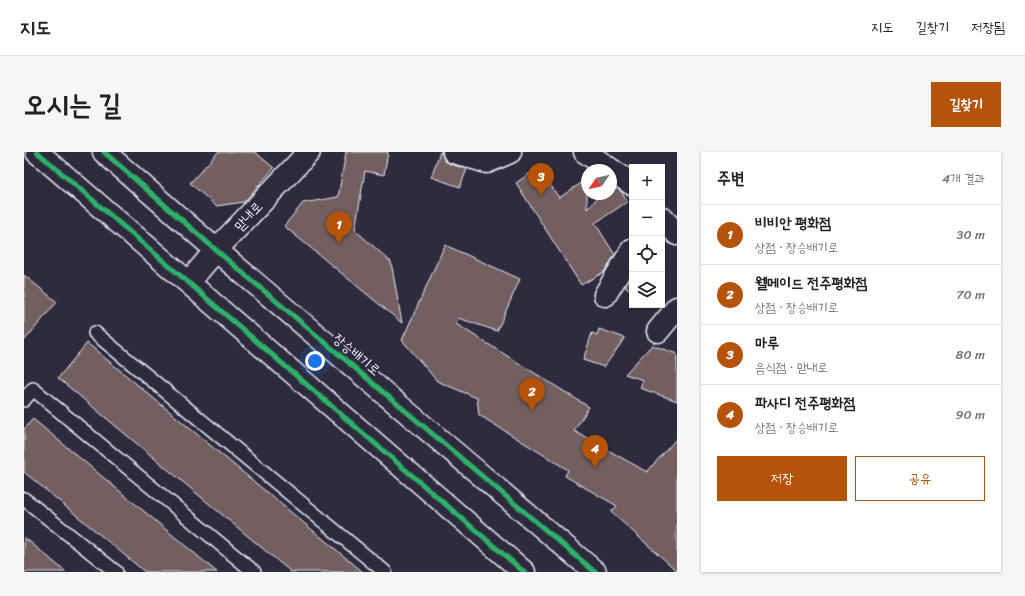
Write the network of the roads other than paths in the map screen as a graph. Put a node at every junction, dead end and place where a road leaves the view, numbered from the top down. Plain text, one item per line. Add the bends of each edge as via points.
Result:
1 (37, 152) edge
2 (104, 152) edge
3 (308, 152) edge
4 (454, 152) edge
5 (510, 152) edge
6 (585, 152) edge
7 (629, 182) edge
8 (665, 221) edge
9 (677, 234) edge
10 (216, 250) junction
11 (629, 255) edge
12 (189, 282) junction
13 (605, 295) dead end
14 (677, 308) edge
15 (658, 331) dead end
16 (96, 333) dead end
17 (24, 400) edge
18 (24, 499) edge
19 (116, 572) edge
20 (254, 572) edge
21 (384, 572) edge
22 (524, 572) edge
23 (595, 572) edge

1 - 12 street
2 - 10 street, 장승배기로
3 - 10 street, 맏내로
4 - 5 street via 487,162
6 - 7 street
8 - 9 street
10 - 12 street, 맏내로
10 - 23 street, 장승배기로
11 - 13 street
12 - 22 street
14 - 15 street
16 - 21 lane
17 - 20 lane via 33,388
18 - 19 lane

